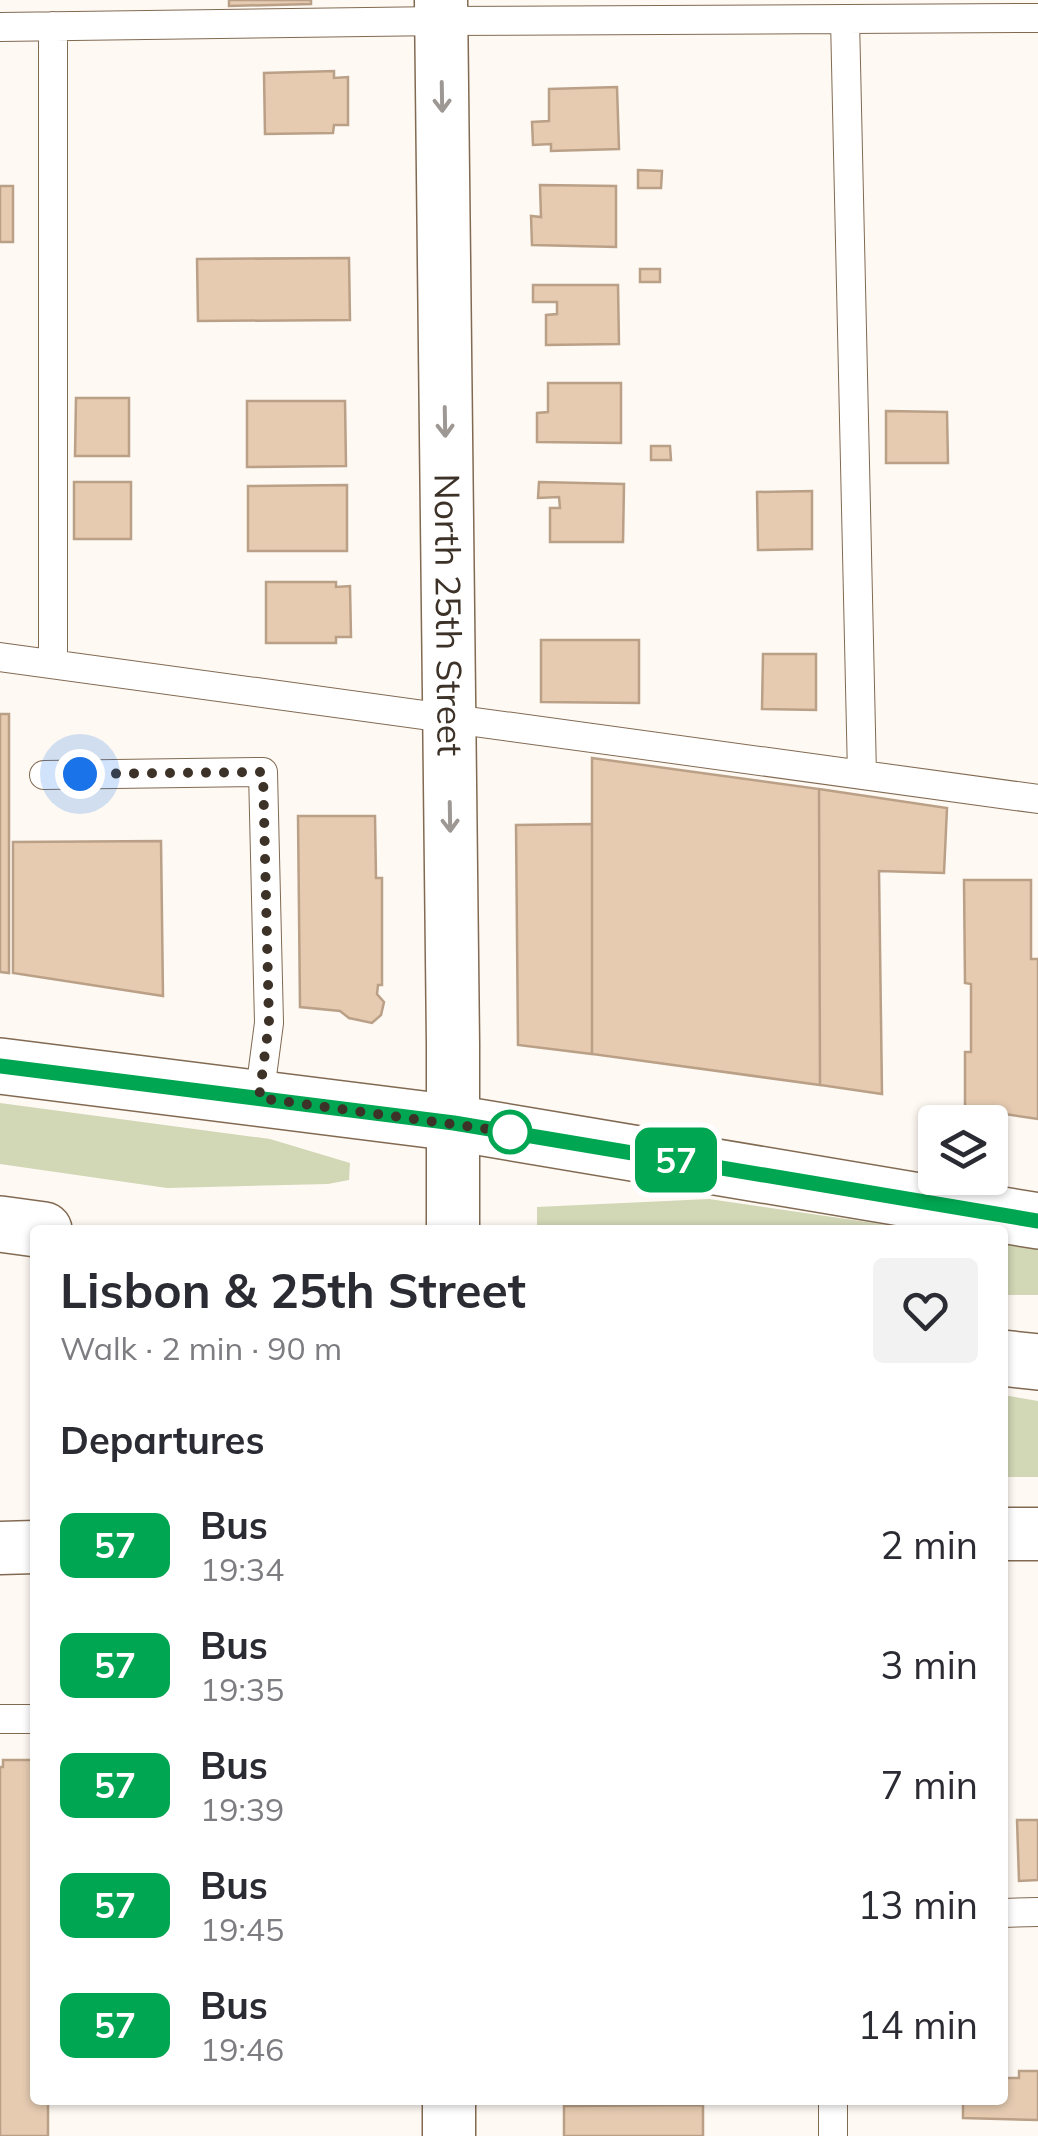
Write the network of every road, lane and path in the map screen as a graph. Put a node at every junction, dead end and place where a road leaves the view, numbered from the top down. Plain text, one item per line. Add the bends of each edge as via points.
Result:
1 (441, 10) edge
2 (845, 18) junction
3 (1038, 18) edge
4 (53, 26) junction
5 (0, 27) edge
6 (0, 657) edge
7 (53, 664) junction
8 (449, 718) junction
9 (44, 775) dead end
10 (862, 775) junction
11 (1038, 799) edge
12 (0, 1066) edge
13 (259, 1098) junction
14 (454, 1123) junction
15 (1038, 1221) edge
16 (0, 1224) edge
17 (453, 1225) edge
18 (30, 1228) edge
19 (1008, 1359) edge
20 (1038, 1362) edge
21 (1008, 1534) edge
22 (1038, 1534) edge
23 (30, 1547) edge
24 (0, 1548) edge
25 (30, 1719) edge
26 (0, 1720) edge
27 (1038, 1912) edge
28 (1008, 1913) edge
29 (449, 2105) edge
30 (832, 2105) edge
31 (449, 2136) edge
32 (832, 2136) edge

1 - 2 lane
1 - 4 lane
1 -> 8 street, North 25th Street
2 - 3 lane
2 - 10 lane
4 - 5 lane
4 - 7 lane
6 - 7 lane
7 - 8 lane
8 - 10 lane
8 -> 14 street, North 25th Street
9 - 13 lane via 263,772 269,1023
10 - 11 lane
12 - 13 main road
13 - 14 main road
14 - 15 main road
14 - 17 street, North 25th Street
16 - 18 main road
19 - 20 main road
21 - 22 street
23 - 24 street
25 - 26 lane
27 - 28 lane
29 - 31 street
30 - 32 lane

